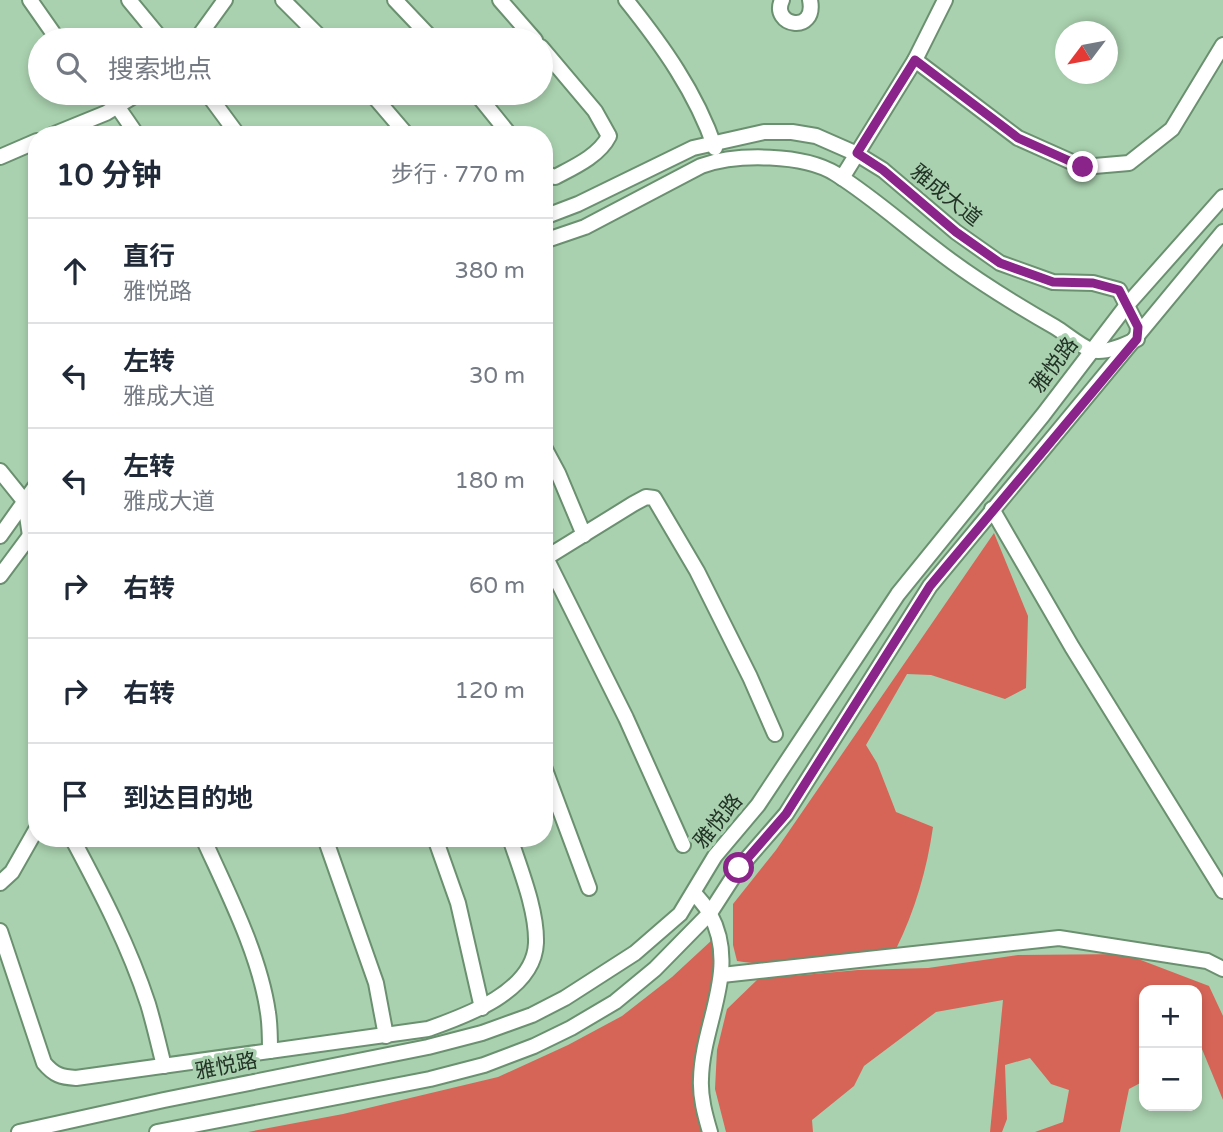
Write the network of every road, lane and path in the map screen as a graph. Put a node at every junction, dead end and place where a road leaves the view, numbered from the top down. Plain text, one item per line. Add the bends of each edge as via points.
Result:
1 (30, 0) edge
2 (129, 0) edge
3 (225, 0) edge
4 (283, 0) edge
5 (395, 0) edge
6 (500, 0) edge
7 (626, 0) edge
8 (810, 0) edge
9 (946, 0) edge
10 (777, 2) edge
11 (50, 28) edge
12 (152, 28) edge
13 (205, 28) edge
14 (311, 28) edge
15 (422, 28) edge
16 (524, 28) edge
17 (1223, 44) edge
18 (915, 60) junction
19 (553, 61) edge
20 (216, 105) edge
21 (381, 105) edge
22 (486, 105) edge
23 (117, 106) joint
24 (72, 126) edge
25 (130, 126) edge
26 (231, 126) edge
27 (399, 126) edge
28 (503, 126) edge
29 (713, 142) junction
30 (28, 145) edge
31 (857, 153) junction
32 (0, 158) edge
33 (719, 159) junction
34 (553, 176) edge
35 (842, 178) junction
36 (1223, 197) edge
37 (553, 214) edge
38 (1223, 232) edge
39 (553, 239) edge
40 (1127, 305) junction
41 (1137, 339) junction
42 (1092, 351) junction
43 (553, 464) edge
44 (0, 471) edge
45 (28, 499) edge
46 (28, 505) edge
47 (992, 509) junction
48 (584, 535) junction
49 (0, 536) edge
50 (28, 543) edge
51 (553, 553) edge
52 (553, 573) edge
53 (0, 576) edge
54 (775, 734) dead end
55 (553, 792) edge
56 (28, 844) edge
57 (683, 845) dead end
58 (77, 847) edge
59 (207, 847) edge
60 (328, 847) edge
61 (438, 847) edge
62 (513, 847) edge
63 (0, 883) edge
64 (589, 888) dead end
65 (1223, 891) edge
66 (694, 892) junction
67 (710, 913) junction
68 (0, 931) edge
69 (1223, 969) edge
70 (722, 975) junction
71 (482, 1008) junction
72 (386, 1036) junction
73 (270, 1051) junction
74 (164, 1066) junction
75 (19, 1132) edge
76 (157, 1132) edge
77 (710, 1132) edge

1 - 11 street
2 - 12 street
3 - 13 street
4 - 14 street
5 - 15 street
6 - 16 street
7 - 29 street via 680,72
8 - 10 street via 807,19 797,24 780,15
9 - 18 street
17 - 18 street via 1172,129 1129,163 1083,167 1018,138
18 - 31 street
19 - 34 street via 595,111 609,136 603,148
20 - 26 street
21 - 27 street
22 - 28 street
23 - 24 street
23 - 25 street
29 - 31 street, 雅成大道 via 764,132 792,132 816,136
29 - 33 street
29 - 37 street, 雅成大道
30 - 32 street
31 - 35 street
31 - 40 street, 雅成大道 via 1000,263 1053,282 1093,283 1119,290
33 - 35 street via 768,157 802,162
33 - 39 street
35 - 42 street via 935,250
36 - 40 street, 雅悦路
38 - 41 street
40 - 41 street via 1138,327
40 - 42 street, 雅悦路
41 - 42 street
41 - 47 street
42 - 66 street, 雅悦路 via 898,594 758,805 715,856
43 - 48 street
44 - 45 street
46 - 49 street
47 - 65 street
47 - 67 street via 930,586 786,814 739,868
48 - 51 street
48 - 54 street via 634,503 654,498 697,571
50 - 53 street
52 - 57 street via 604,671
55 - 64 street
56 - 63 street
58 - 74 street via 128,950
59 - 73 street via 238,915 260,981 268,1012
60 - 72 street via 376,983
61 - 71 street via 458,903
62 - 71 street via 536,944 519,980
66 - 67 street
66 - 75 street, 雅悦路 via 680,914 603,975 532,1014 482,1033
67 - 70 street via 718,935
67 - 76 street via 615,1002 534,1046 430,1079
68 - 74 street via 40,1054 51,1072 76,1078
69 - 70 street via 1207,961 1059,938
70 - 77 street via 701,1079
71 - 72 street via 428,1029
72 - 73 street
73 - 74 street

